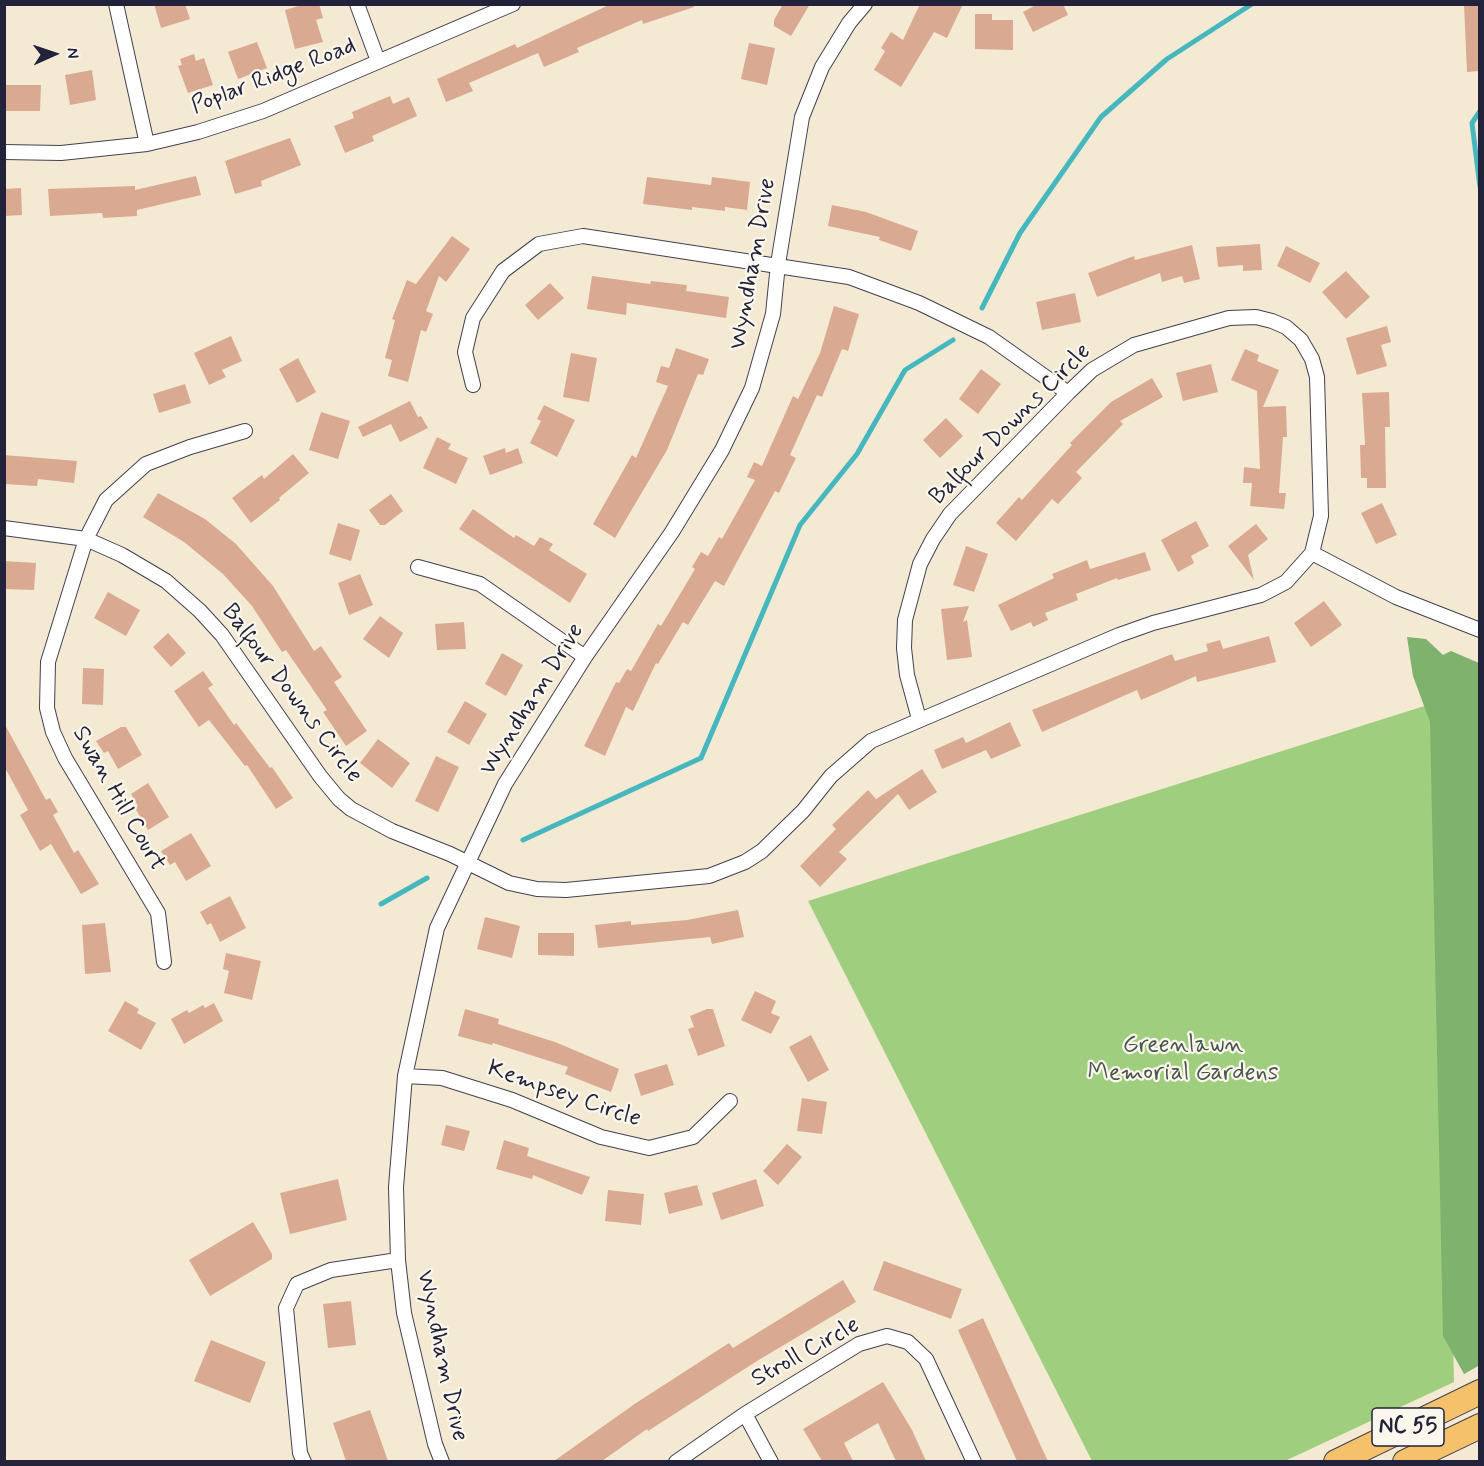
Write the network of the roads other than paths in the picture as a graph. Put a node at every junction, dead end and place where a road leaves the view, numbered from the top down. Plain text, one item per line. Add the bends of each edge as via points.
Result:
1 (116, 4) edge
2 (357, 4) edge
3 (513, 4) edge
4 (865, 4) edge
5 (378, 61) junction
6 (147, 144) junction
7 (4, 153) edge
8 (778, 264) junction
9 (473, 385) dead end
10 (1068, 393) junction
11 (245, 431) dead end
12 (4, 528) edge
13 (86, 539) junction
14 (1312, 553) junction
15 (418, 567) dead end
16 (1479, 630) edge
17 (585, 657) junction
18 (919, 720) junction
19 (467, 861) junction
20 (164, 962) dead end
21 (405, 1076) junction
22 (730, 1101) dead end
23 (398, 1260) junction
24 (1479, 1392) edge
25 (745, 1414) junction
26 (1479, 1426) edge
27 (304, 1461) edge
28 (442, 1461) edge
29 (676, 1461) edge
30 (771, 1461) edge
31 (974, 1461) edge
32 (1336, 1461) edge
33 (1405, 1461) edge

1 - 6 street
2 - 5 street
3 - 5 street, Poplar Ridge Road
4 - 8 street, Wyndham Drive via 822,67 802,117
5 - 6 street, Poplar Ridge Road via 263,111
6 - 7 street, Poplar Ridge Road via 61,153
8 - 9 street via 583,236 539,244 503,271 473,318 465,352
8 - 10 street via 849,277 919,303 989,337
8 - 17 street, Wyndham Drive via 773,314 752,388 722,450 672,532
10 - 14 street, Balfour Downs Circle via 1113,355 1176,331 1238,317 1256,317 1286,327 1301,340 1317,377 1321,516
10 - 18 street, Balfour Downs Circle via 951,514 920,564 905,620 904,648
11 - 13 street, Swan Hill Court via 146,464 106,500
12 - 13 street, Balfour Downs Circle
13 - 19 street, Balfour Downs Circle via 146,567 200,611 222,635 320,776 351,810
13 - 20 street, Swan Hill Court via 48,662 46,708 65,758 158,914
14 - 16 street via 1396,597
14 - 18 street, Balfour Downs Circle via 1286,582 1261,595 1119,635
15 - 17 street via 480,584
17 - 19 street, Wyndham Drive via 505,784
18 - 19 street, Balfour Downs Circle via 871,741 851,756 762,851 718,873 566,890 537,889 509,883
19 - 21 street, Wyndham Drive via 437,928
21 - 22 street, Kempsey Circle via 442,1078 512,1100 601,1137 649,1148 693,1137
21 - 23 street, Wyndham Drive via 396,1187
23 - 27 street via 331,1270 297,1284 286,1308 300,1453
23 - 28 street, Wyndham Drive via 405,1313
24 - 32 highway, NC 55
25 - 29 street, Stroll Circle
25 - 30 street
25 - 31 street, Stroll Circle via 859,1344 887,1336 908,1342 926,1359
26 - 33 highway, NC 55

